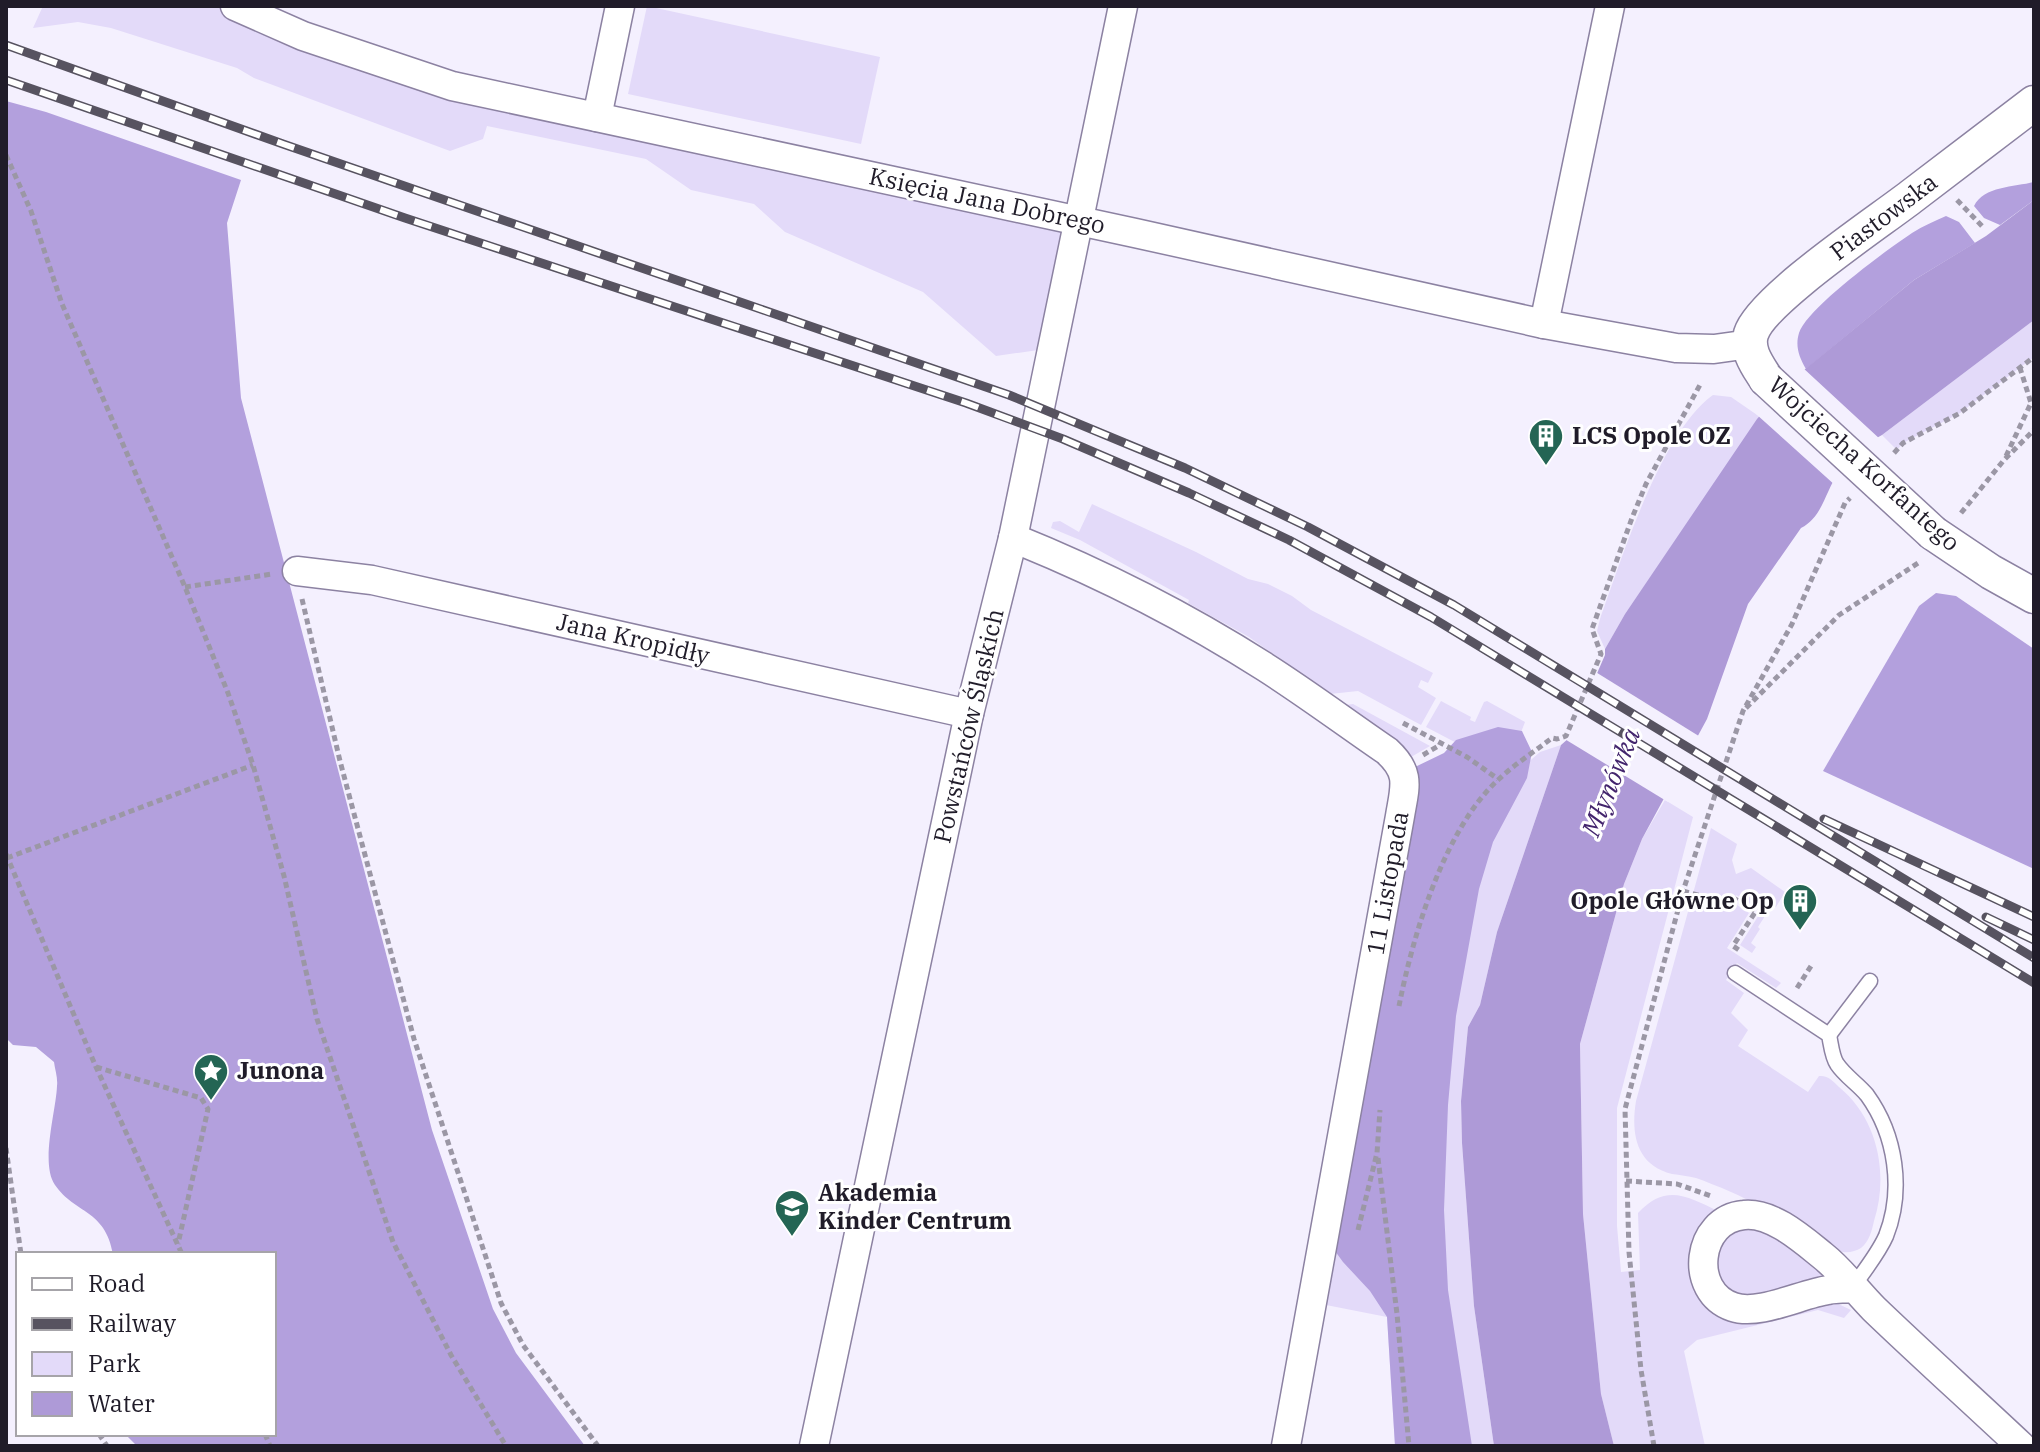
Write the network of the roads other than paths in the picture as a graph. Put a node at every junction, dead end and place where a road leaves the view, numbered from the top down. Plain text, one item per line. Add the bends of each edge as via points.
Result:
1 (235, 6) edge
2 (620, 6) edge
3 (1123, 6) edge
4 (1610, 6) edge
5 (2034, 103) edge
6 (597, 117) junction
7 (1078, 221) junction
8 (1544, 324) junction
9 (1750, 344) junction
10 (1013, 538) junction
11 (297, 571) road end
12 (2034, 596) edge
13 (969, 714) junction
14 (1735, 973) dead end
15 (1870, 981) dead end
16 (1829, 1035) junction
17 (1852, 1288) junction
18 (814, 1446) edge
19 (1286, 1446) edge
20 (2021, 1446) edge

1 - 6 street, Księcia Jana Dobrego via 303,36 426,78
2 - 6 street
3 - 7 street, Powstańców Śląskich
4 - 8 street
5 - 9 street, Piastowska via 1792,287 1758,322
6 - 7 street, Księcia Jana Dobrego
7 - 8 street, Księcia Jana Dobrego
7 - 10 street, Powstańców Śląskich
8 - 9 street, Księcia Jana Dobrego via 1676,348
9 - 12 street, Wojciecha Korfantego, bridge via 1766,379 1937,535
10 - 13 street, Powstańców Śląskich
10 - 19 street, 11 Listopada via 1096,573 1265,667 1387,751 1405,773
11 - 13 street, Jana Kropidły via 372,580
13 - 18 street, Powstańców Śląskich
14 - 16 lane
15 - 16 lane
16 - 17 lane via 1835,1063 1867,1096 1882,1123 1896,1170 1885,1236
17 - 17 street via 1745,1310 1722,1302 1705,1282 1703,1256 1721,1224 1751,1215 1775,1223 1825,1258
17 - 20 street

